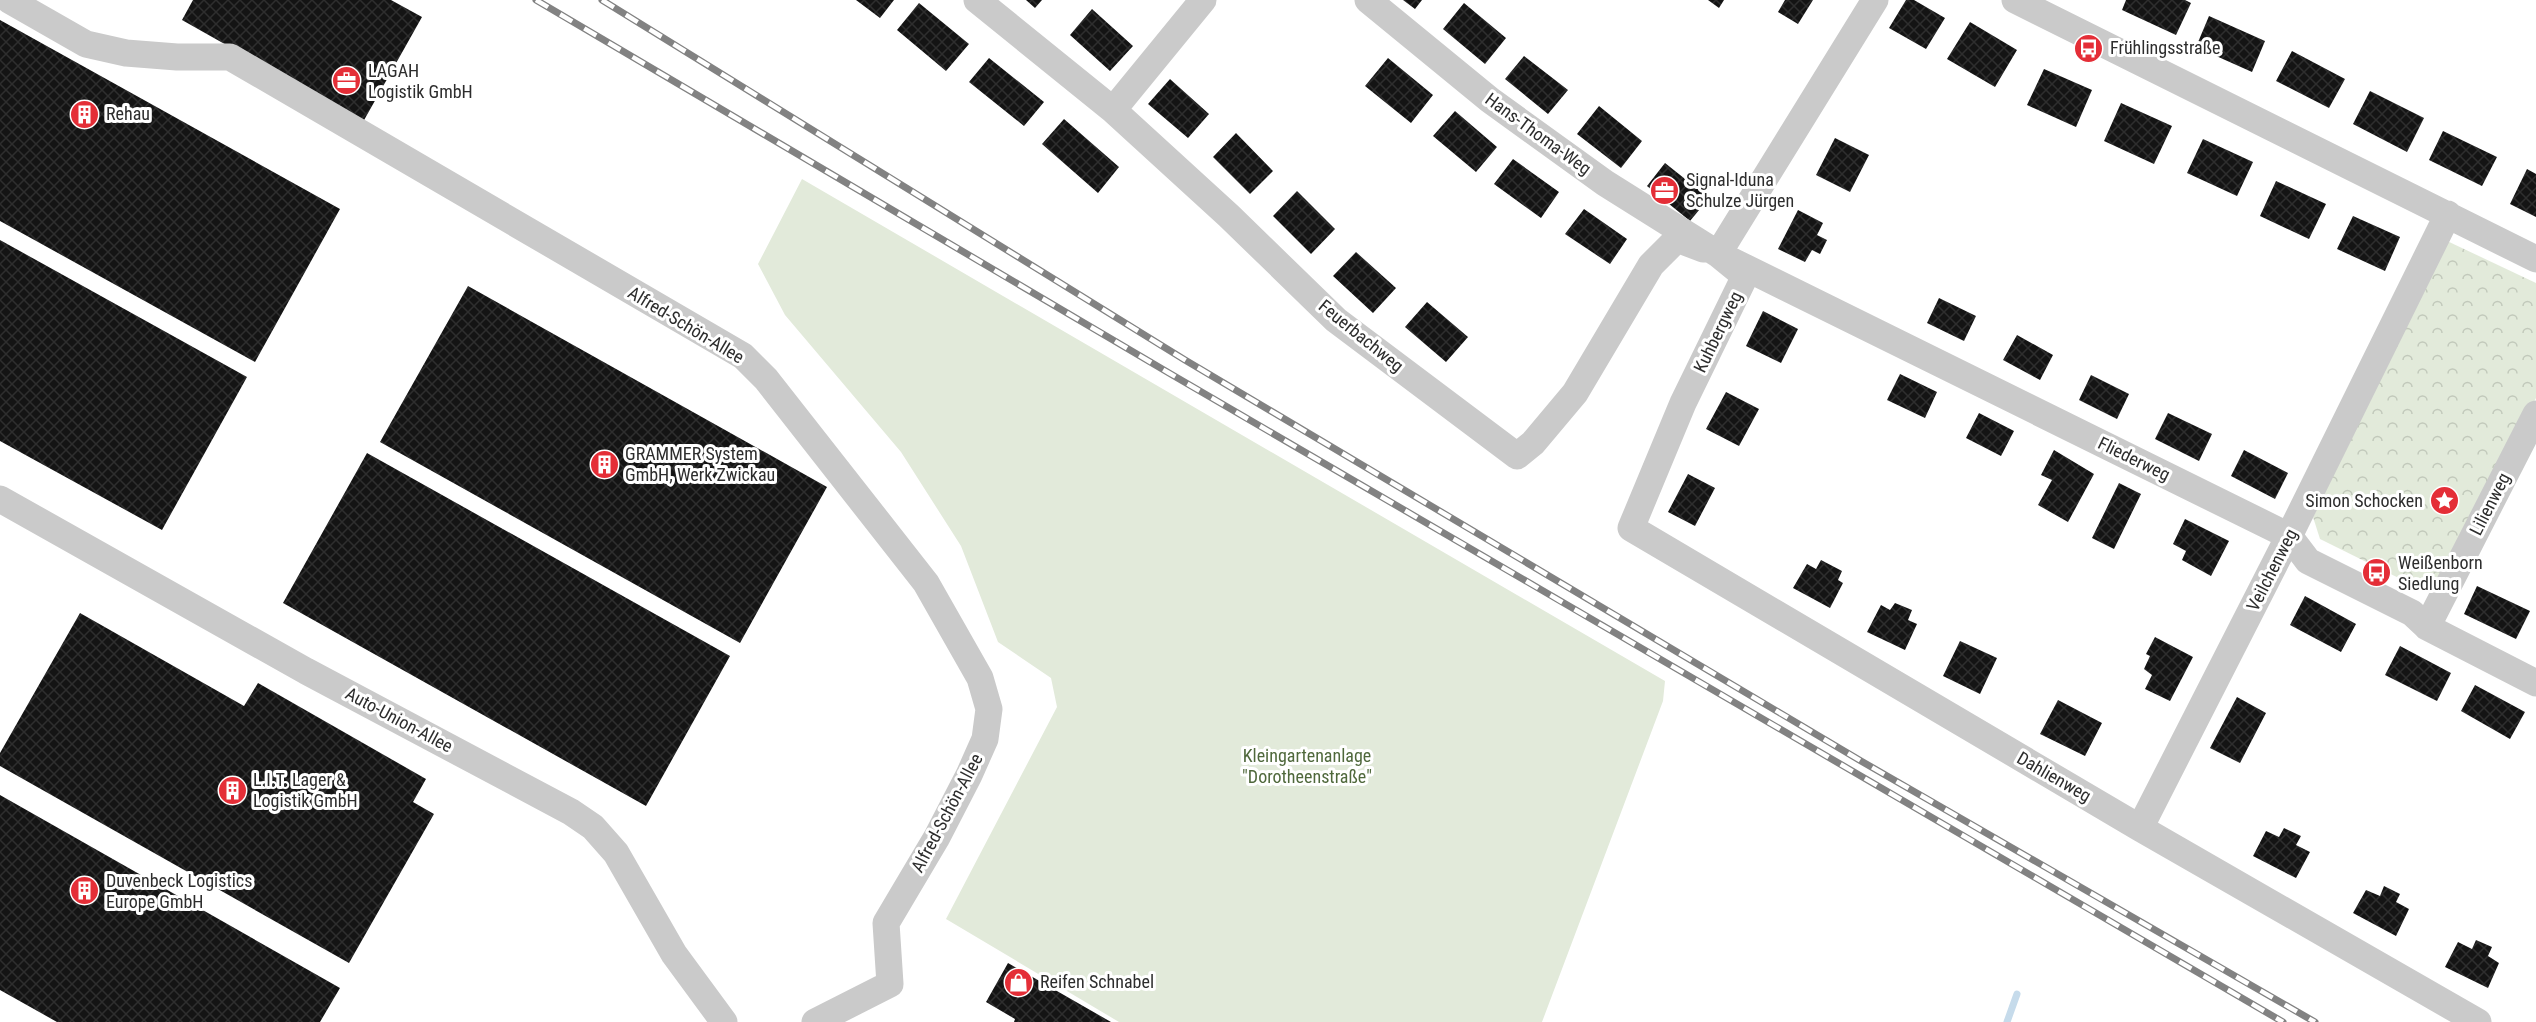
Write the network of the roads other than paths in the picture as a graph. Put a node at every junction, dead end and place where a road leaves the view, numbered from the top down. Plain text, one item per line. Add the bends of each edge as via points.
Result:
1 (9, 0) edge
2 (977, 0) edge
3 (1203, 0) edge
4 (1368, 0) edge
5 (1875, 0) edge
6 (2015, 0) edge
7 (1113, 110) junction
8 (2448, 214) junction
9 (1718, 254) junction
10 (2536, 259) edge
11 (2536, 414) edge
12 (0, 499) edge
13 (1631, 528) joint
14 (2289, 536) junction
15 (2427, 627) junction
16 (2536, 683) edge
17 (2140, 828) junction
18 (724, 1022) edge
19 (816, 1022) edge
20 (2478, 1022) edge

1 - 19 street, Alfred-Schön-Allee via 86,44 157,55 230,57 742,356 766,379 926,583 980,678 989,709 985,739 969,775 886,923 890,984
2 - 7 street, Feuerbachweg
3 - 7 street
4 - 9 street, Hans-Thoma-Weg via 1500,107 1605,183
5 - 9 street
6 - 8 street
7 - 9 street, Feuerbachweg via 1336,320 1517,456 1575,393 1651,265 1677,239
8 - 10 street
8 - 14 street, Veilchenweg
9 - 13 street, Kuhbergweg via 1744,276 1683,403
9 - 14 street, Fliederweg
11 - 15 street, Lilienweg
12 - 18 street, Auto-Union-Allee via 593,827 616,853 675,954
13 - 17 street, Dahlienweg
14 - 15 street, Fliederweg via 2308,561 2412,613
14 - 17 street, Veilchenweg
15 - 16 street, Fliederweg
17 - 20 street, Dahlienweg

